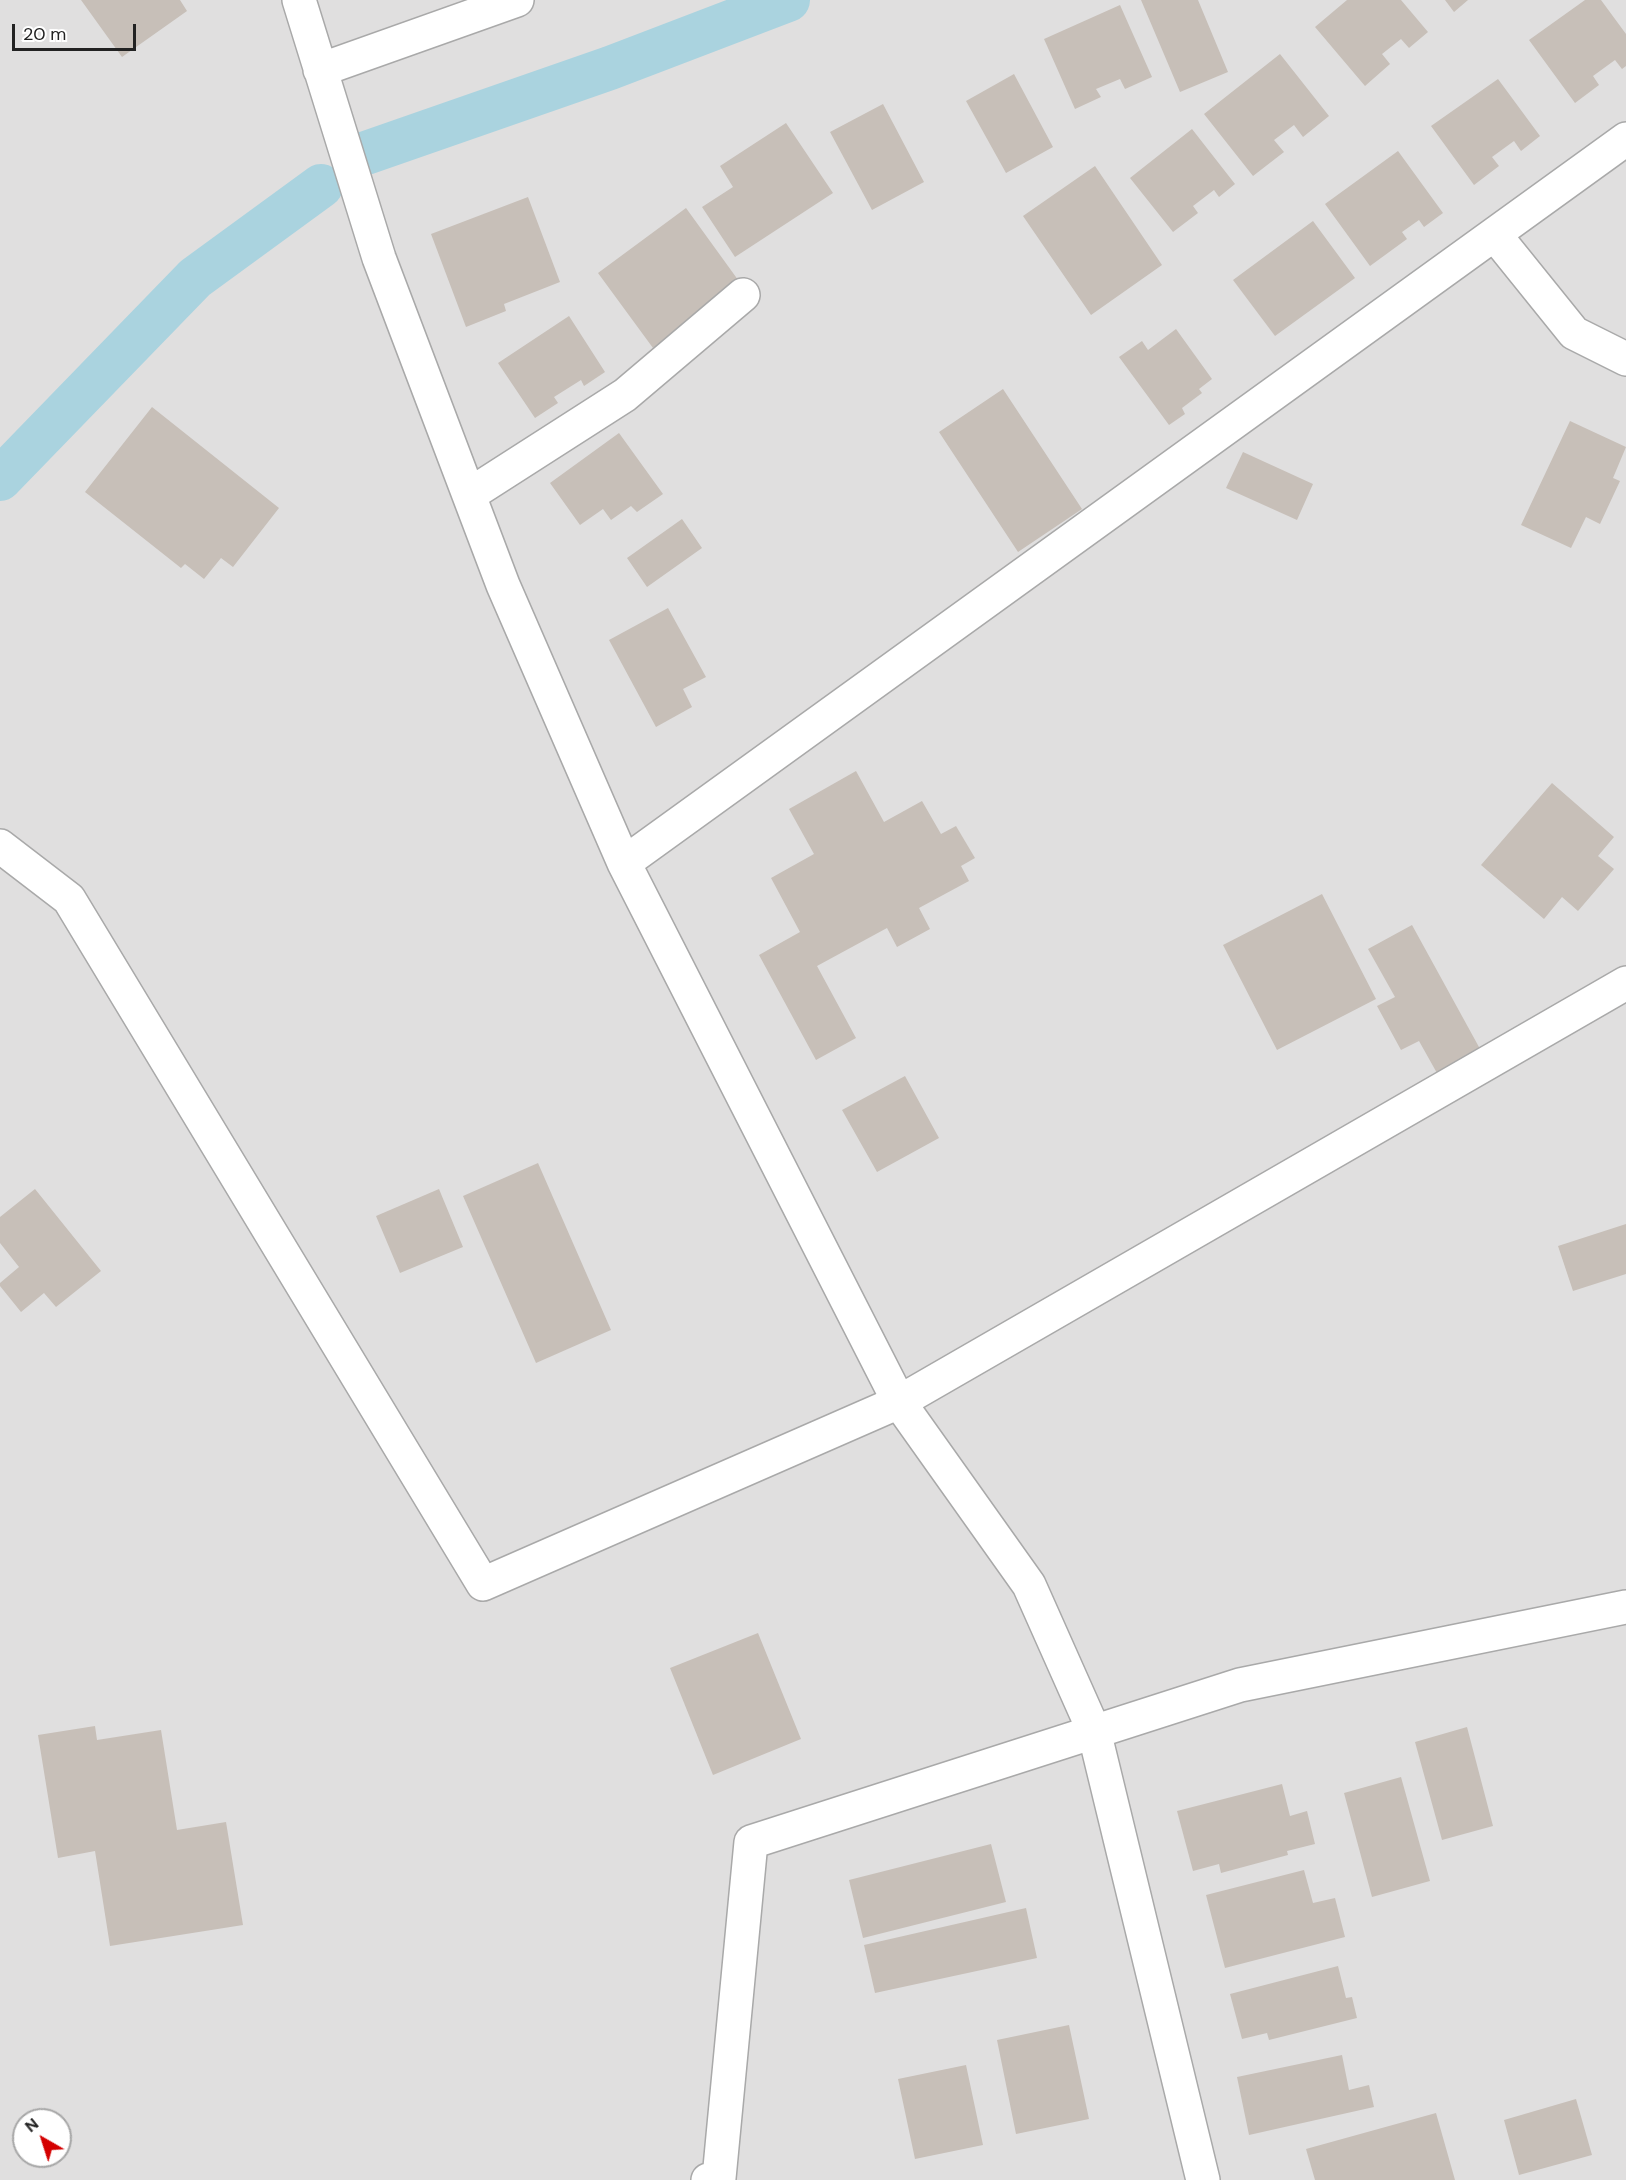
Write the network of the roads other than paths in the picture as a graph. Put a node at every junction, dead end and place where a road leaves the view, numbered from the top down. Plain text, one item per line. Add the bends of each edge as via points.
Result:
1 (298, 0) edge
2 (517, 0) edge
3 (320, 70) junction
4 (1626, 139) edge
5 (1495, 234) junction
6 (743, 295) dead end
7 (1626, 359) edge
8 (469, 495) junction
9 (0, 846) edge
10 (624, 863) junction
11 (1626, 983) edge
12 (898, 1402) junction
13 (1626, 1607) edge
14 (1094, 1731) junction
15 (708, 2180) edge
16 (1203, 2180) edge

1 - 3 street
2 - 3 street
3 - 8 street via 379,258
4 - 5 street
5 - 7 street via 1574,333
5 - 10 street
6 - 8 street via 625,395
8 - 10 street via 503,585
9 - 12 street via 69,899 483,1584
10 - 12 street
11 - 12 street
12 - 14 street via 1029,1585
13 - 14 street via 1240,1685
14 - 15 street via 751,1842 719,2178
14 - 16 street

